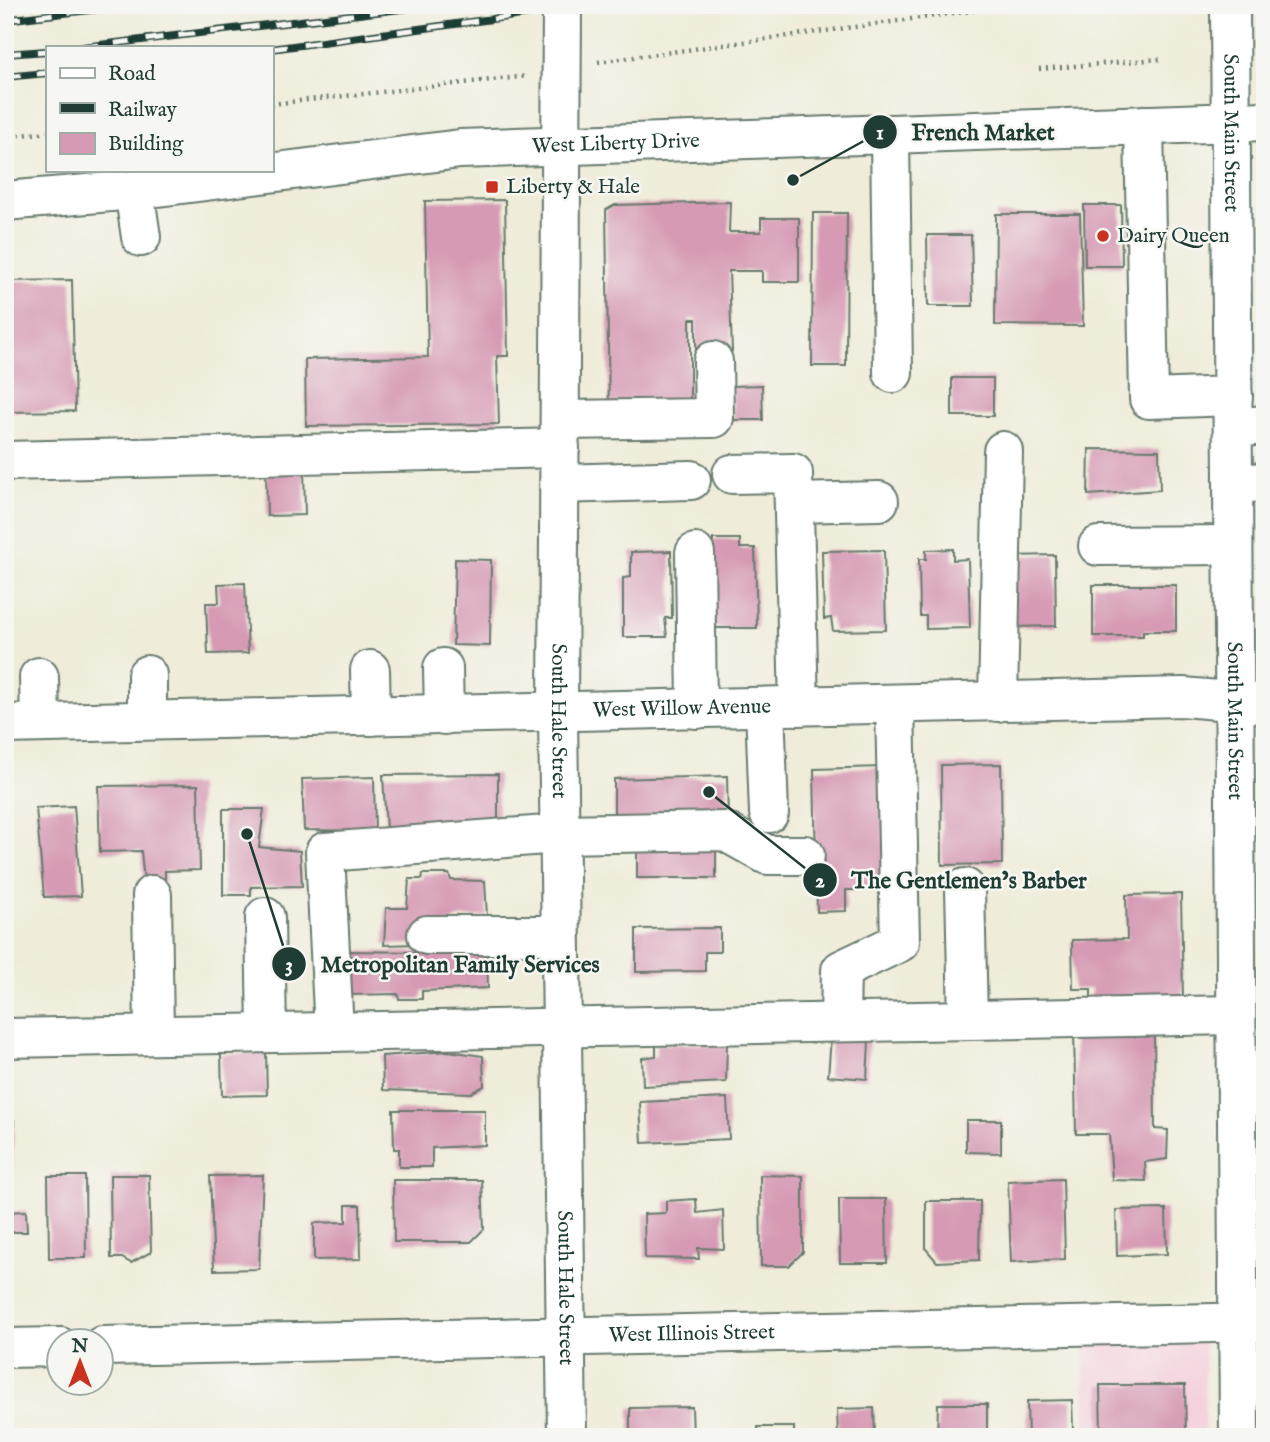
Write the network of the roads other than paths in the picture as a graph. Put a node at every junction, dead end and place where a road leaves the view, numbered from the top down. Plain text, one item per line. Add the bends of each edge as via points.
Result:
1 (562, 5) edge
2 (1230, 5) edge
3 (1248, 122) edge
4 (1144, 125) junction
5 (890, 134) junction
6 (562, 145) junction
7 (134, 190) junction
8 (5, 201) edge
9 (141, 237) dead end
10 (713, 361) dead end
11 (893, 373) dead end
12 (1243, 416) edge
13 (560, 451) junction
14 (1003, 451) dead end
15 (5, 460) edge
16 (732, 474) dead end
17 (691, 480) dead end
18 (1249, 483) edge
19 (879, 501) dead end
20 (794, 503) junction
21 (1233, 545) junction
22 (1098, 546) dead end
23 (695, 553) dead end
24 (443, 668) dead end
25 (370, 670) dead end
26 (147, 675) dead end
27 (40, 677) dead end
28 (998, 702) junction
29 (1249, 703) edge
30 (895, 704) junction
31 (782, 707) junction
32 (696, 709) junction
33 (558, 712) junction
34 (444, 715) junction
35 (371, 716) junction
36 (147, 720) junction
37 (23, 723) edge
38 (769, 813) dead end
39 (559, 834) junction
40 (805, 855) dead end
41 (965, 888) dead end
42 (152, 895) dead end
43 (265, 917) dead end
44 (427, 935) dead end
45 (560, 935) junction
46 (1236, 1015) junction
47 (968, 1020) junction
48 (840, 1022) junction
49 (560, 1028) junction
50 (334, 1032) junction
51 (267, 1033) junction
52 (154, 1035) junction
53 (5, 1038) edge
54 (1252, 1322) edge
55 (566, 1336) junction
56 (116, 1346) edge
57 (46, 1347) edge
58 (5, 1348) edge
59 (567, 1437) edge
60 (1239, 1437) edge

1 - 6 street, South Hale Street
2 - 3 street, South Main Street
3 - 4 street, West Liberty Drive
3 - 12 street, South Main Street
4 - 5 street, West Liberty Drive
4 - 12 street via 1149,399
5 - 6 street, West Liberty Drive
5 - 11 street
6 - 7 street, West Liberty Drive via 447,150
6 - 13 street, South Hale Street
7 - 8 street, West Liberty Drive
7 - 9 street
10 - 13 street via 714,418
12 - 18 street, South Main Street
13 - 15 street
13 - 17 street
13 - 33 street, South Hale Street
14 - 28 street
16 - 20 street via 793,473
18 - 21 street, South Main Street
19 - 20 street
20 - 31 street
21 - 22 street
21 - 29 street, South Main Street
23 - 32 street
24 - 34 street
25 - 35 street
26 - 36 street
27 - 37 street
28 - 29 street, West Willow Avenue via 1183,697
28 - 30 street, West Willow Avenue
29 - 46 street, South Main Street
30 - 31 street, West Willow Avenue
30 - 48 street via 900,942 841,970
31 - 32 street, West Willow Avenue
31 - 38 street
32 - 33 street, West Willow Avenue
33 - 34 street, West Willow Avenue
33 - 39 street, South Hale Street
34 - 35 street, West Willow Avenue
35 - 36 street, West Willow Avenue
36 - 37 street, West Willow Avenue
39 - 40 street via 724,831 767,855
39 - 45 street, South Hale Street
39 - 50 street via 325,852
41 - 47 street
42 - 52 street
43 - 51 street
44 - 45 street
45 - 49 street, South Hale Street
46 - 47 street
46 - 54 street, South Main Street
47 - 48 street
48 - 49 street
49 - 50 street
49 - 55 street, South Hale Street
50 - 51 street
51 - 52 street
52 - 53 street
54 - 55 street, West Illinois Street
54 - 60 street, South Main Street
55 - 56 street, West Illinois Street
55 - 59 street, South Hale Street
57 - 58 street

